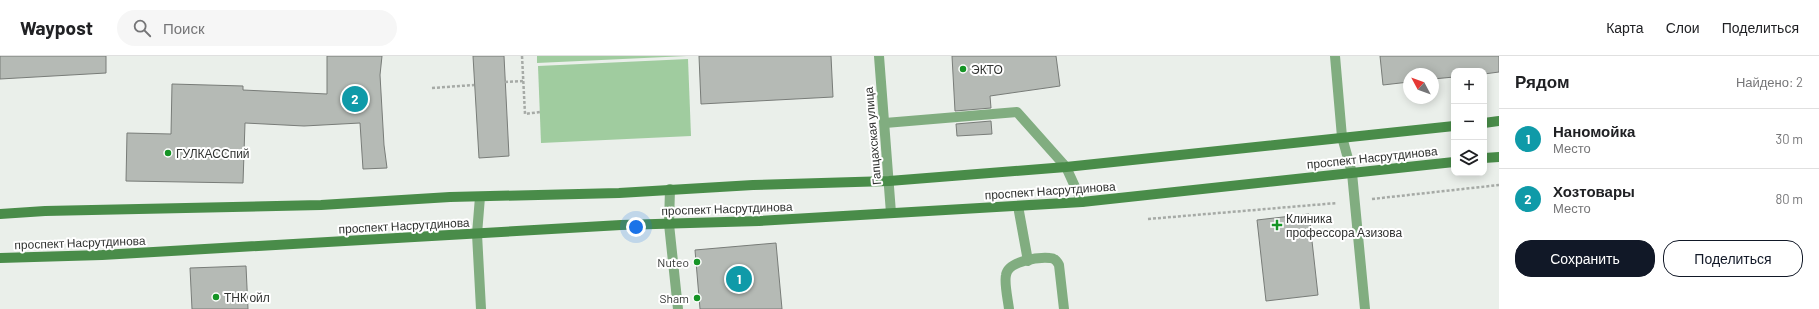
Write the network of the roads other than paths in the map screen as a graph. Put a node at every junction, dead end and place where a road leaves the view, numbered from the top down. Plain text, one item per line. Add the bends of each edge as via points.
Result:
1 (879, 56) edge
2 (1335, 56) edge
3 (1499, 121) edge
4 (885, 123) junction
5 (1487, 123) edge
6 (1451, 126) edge
7 (1342, 137) junction
8 (1499, 157) edge
9 (1487, 158) edge
10 (1451, 162) edge
11 (1066, 166) junction
12 (1352, 173) junction
13 (889, 181) junction
14 (670, 189) junction
15 (480, 197) junction
16 (1082, 202) junction
17 (1018, 206) junction
18 (891, 213) junction
19 (0, 214) edge
20 (669, 224) junction
21 (477, 234) junction
22 (0, 258) edge
23 (1028, 261) junction
24 (481, 309) edge
25 (678, 309) edge
26 (1009, 309) edge
27 (1064, 309) edge
28 (1365, 309) edge

1 - 4 street, Гапцахская улица
2 - 7 street
3 - 5 main road
4 - 11 street via 1018,112
4 - 13 street, Гапцахская улица
6 - 7 main road, проспект Насрутдинова
7 - 11 main road, проспект Насрутдинова
7 - 12 street
8 - 9 main road
10 - 12 main road, проспект Насрутдинова
11 - 13 main road, проспект Насрутдинова
11 - 16 street
12 - 16 main road, проспект Насрутдинова
12 - 28 street
13 - 14 main road, проспект Насрутдинова
13 - 18 street, Гапцахская улица
14 - 15 main road, проспект Насрутдинова
14 - 20 street
15 - 19 main road, проспект Насрутдинова via 321,205
15 - 21 street
16 - 17 main road, проспект Насрутдинова
17 - 18 main road, проспект Насрутдинова
17 - 23 street
18 - 20 main road, проспект Насрутдинова
20 - 21 main road, проспект Насрутдинова
20 - 25 street
21 - 22 main road, проспект Насрутдинова via 102,255
21 - 24 street
23 - 26 street via 1016,262 1006,274
23 - 27 street via 1050,258 1060,265

